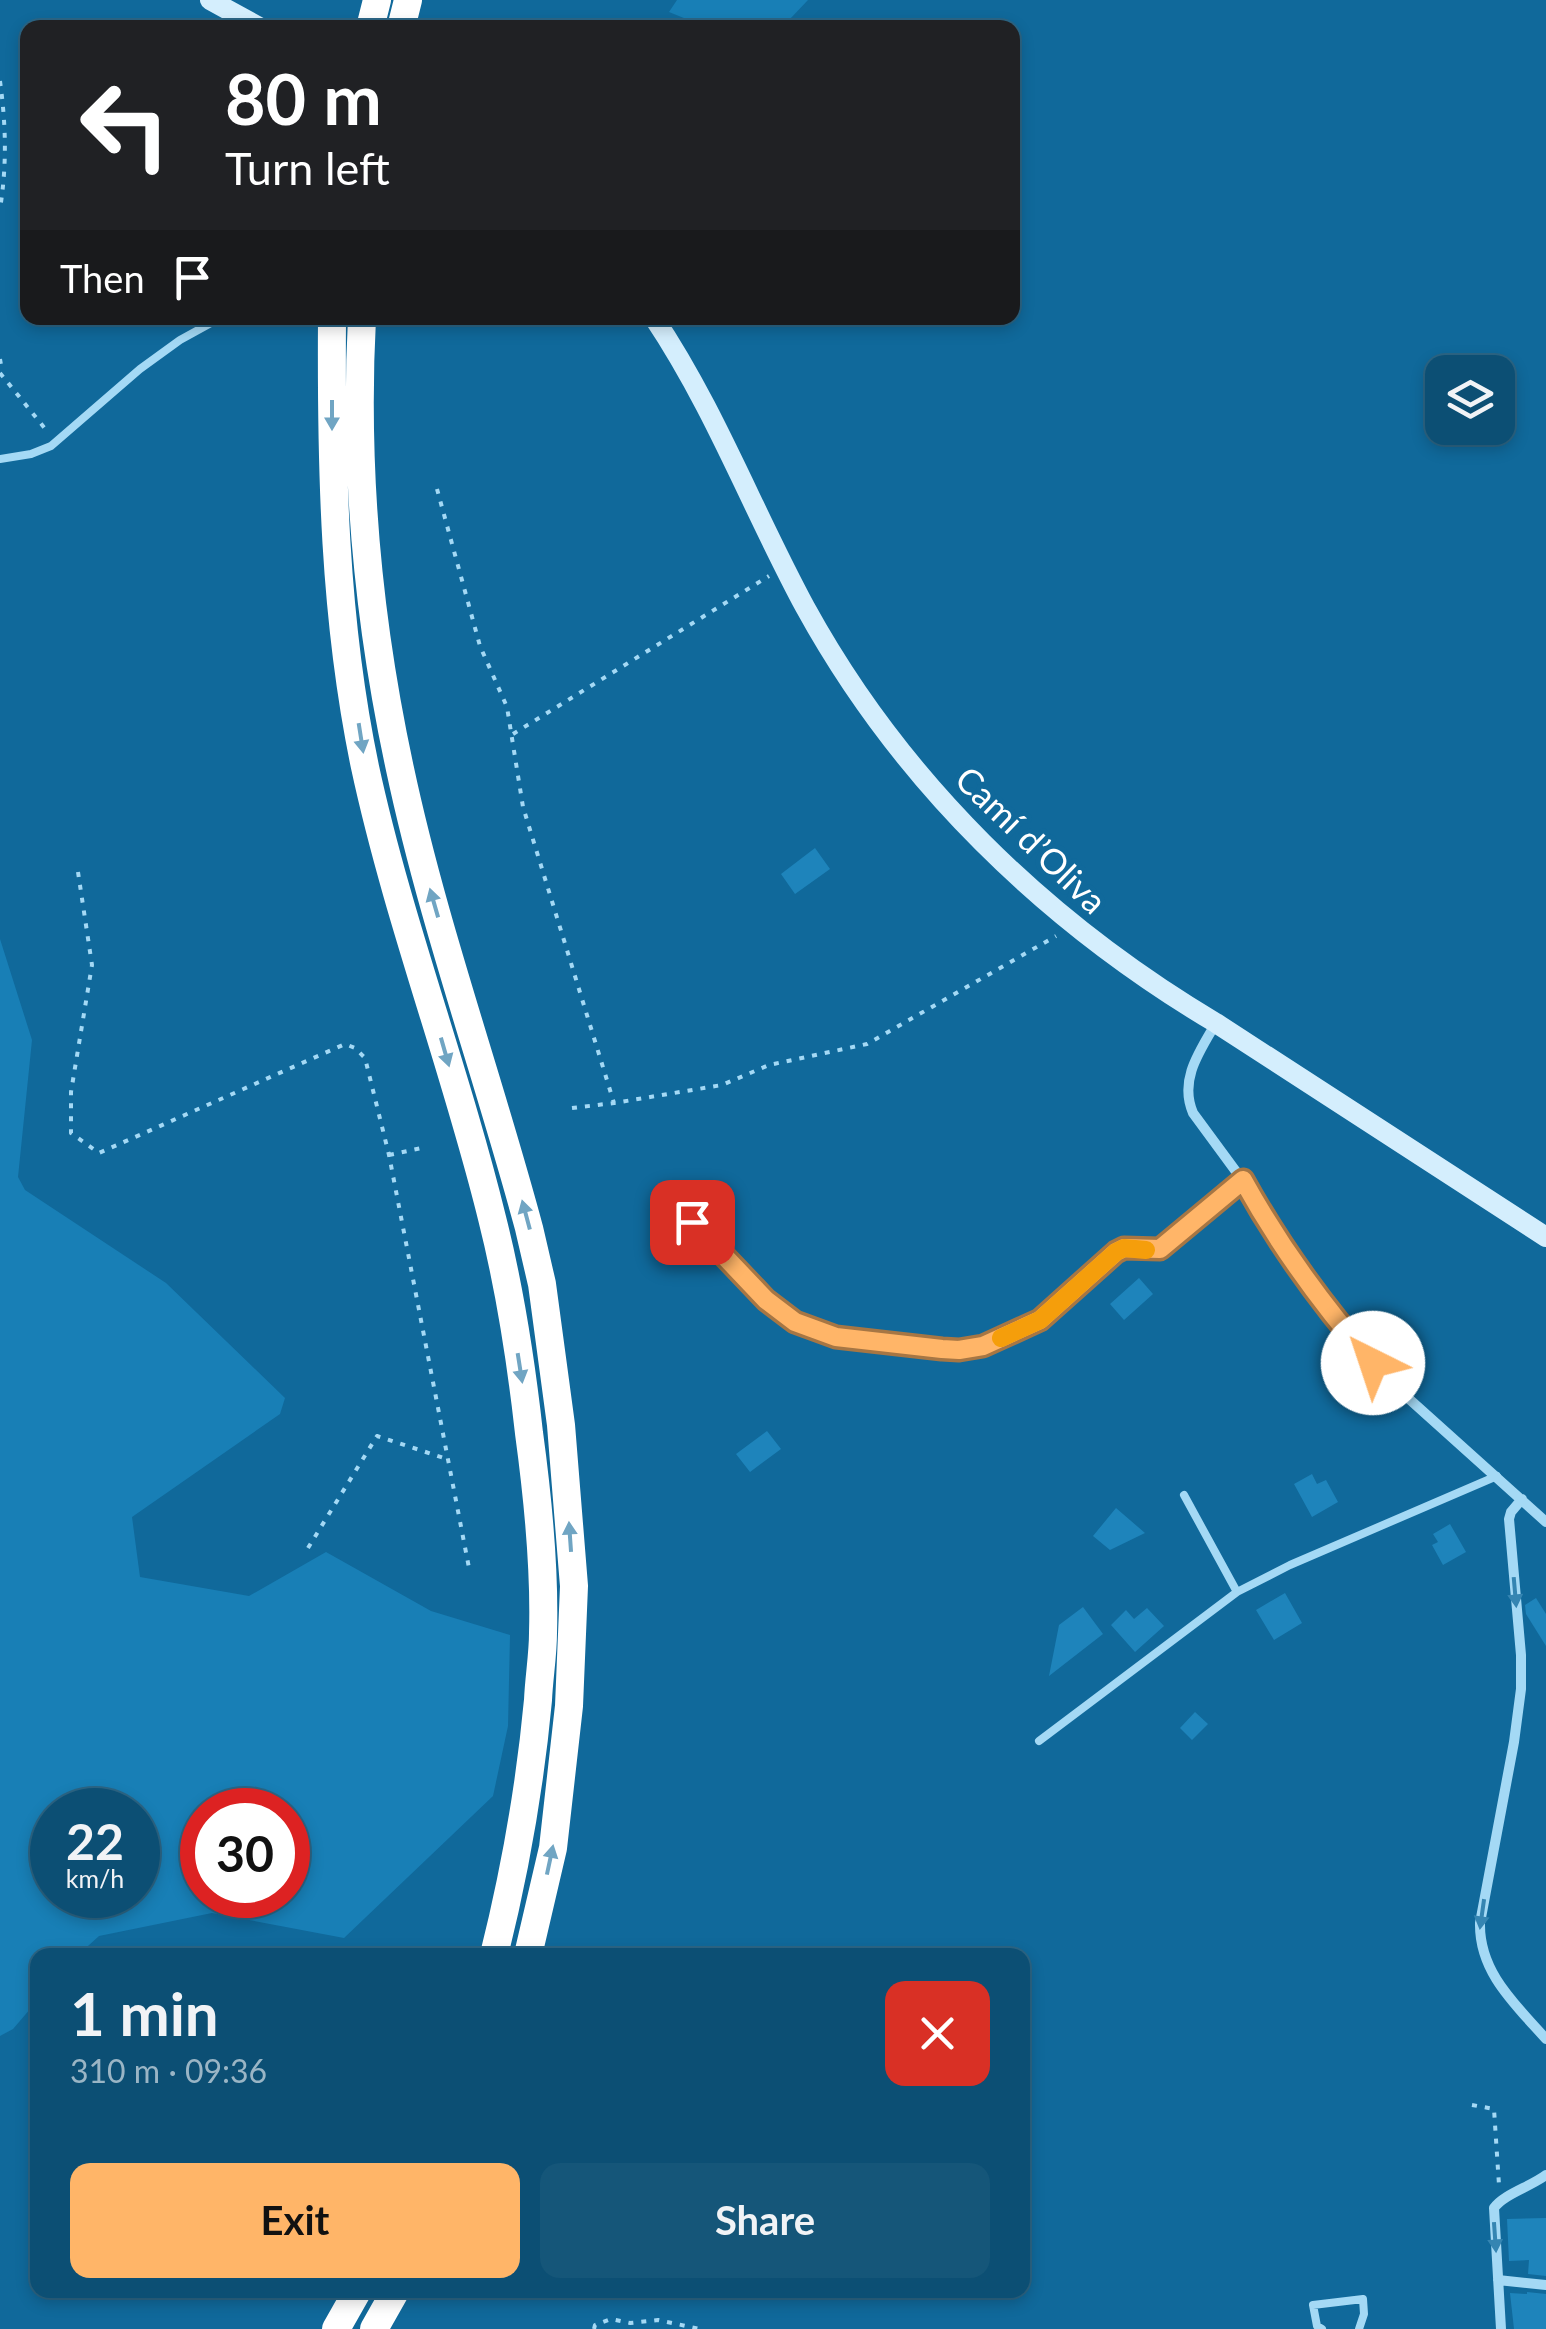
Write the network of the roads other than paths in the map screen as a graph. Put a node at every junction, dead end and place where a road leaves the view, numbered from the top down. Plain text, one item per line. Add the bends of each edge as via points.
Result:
1 (210, 0) edge
2 (246, 20) edge
3 (207, 325) edge
4 (332, 325) edge
5 (362, 325) edge
6 (658, 325) edge
7 (0, 460) edge
8 (1216, 1024) junction
9 (1243, 1180) junction
10 (692, 1222) dead end
11 (1546, 1237) edge
12 (1498, 1476) junction
13 (1184, 1495) dead end
14 (1522, 1499) junction
15 (1546, 1522) edge
16 (1237, 1592) junction
17 (1038, 1741) dead end
18 (496, 1948) edge
19 (530, 1948) edge
20 (1546, 2038) edge
21 (1546, 2174) edge
22 (1498, 2280) junction
23 (1546, 2285) edge
24 (353, 2298) edge
25 (391, 2298) edge
26 (336, 2329) edge
27 (374, 2329) edge
28 (1322, 2329) edge
29 (1359, 2329) edge
30 (1501, 2329) edge

1 - 2 street
3 - 7 lane via 140,369 56,442
4 -> 18 highway via 338,578 364,763 492,1219 534,1471 543,1637 526,1798
19 -> 5 highway via 553,1848 569,1706 574,1586 561,1425 529,1228 400,768 364,520
6 - 8 street, Camí d’Oliva via 830,649 930,786 1073,926
8 - 9 street via 1196,1057 1188,1100
8 - 11 street, Camí d’Oliva
9 - 10 lane via 1160,1249 1116,1252 1040,1320 959,1350 836,1337 795,1322
9 - 12 street via 1338,1324 1398,1389
12 - 14 street
12 - 16 lane
13 - 16 lane
14 - 15 street
14 -> 20 street via 1510,1519 1521,1689 1480,1935 1498,1982
16 - 17 lane
21 -> 22 street via 1494,2208
22 - 23 street
22 - 30 street
24 - 26 highway
25 - 27 highway
28 - 29 lane via 1313,2305 1363,2298

